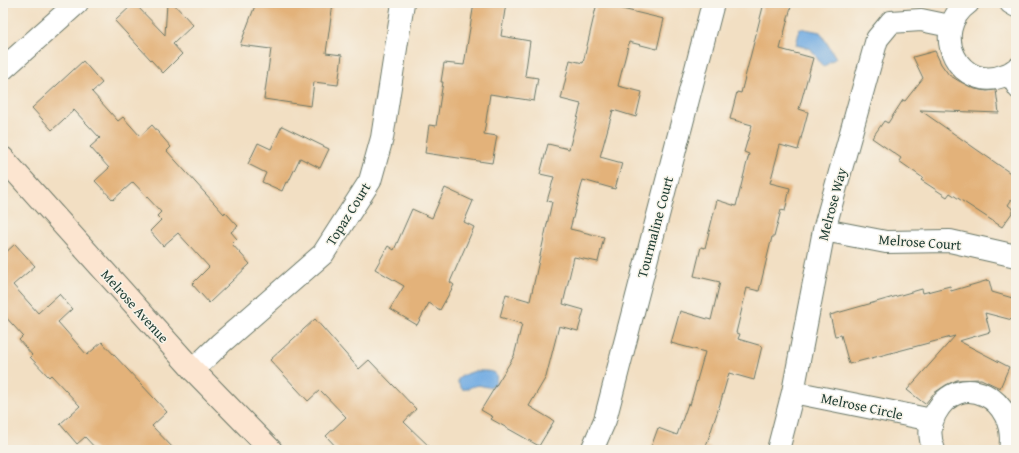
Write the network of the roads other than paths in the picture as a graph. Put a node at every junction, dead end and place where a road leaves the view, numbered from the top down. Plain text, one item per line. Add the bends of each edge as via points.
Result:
1 (77, 3) edge
2 (403, 3) edge
3 (713, 3) edge
4 (968, 3) edge
5 (1011, 3) edge
6 (1016, 6) edge
7 (950, 26) junction
8 (3, 69) edge
9 (1013, 78) edge
10 (3, 158) edge
11 (824, 230) junction
12 (1016, 256) edge
13 (193, 370) junction
14 (792, 392) junction
15 (1013, 414) edge
16 (932, 420) junction
17 (271, 450) edge
18 (592, 450) edge
19 (778, 450) edge
20 (934, 450) edge
21 (1010, 450) edge

1 - 8 street
2 - 13 street, Topaz Court via 382,138 370,181 323,254
3 - 18 street, Tourmaline Court via 604,420
4 - 7 street via 954,16
5 - 6 street
7 - 9 street via 951,52 958,64 968,73 980,78
7 - 11 street, Melrose Way via 921,20 891,22 877,39
10 - 13 street, Melrose Avenue
11 - 12 street, Melrose Court via 886,242 950,241
11 - 14 street, Melrose Way
13 - 17 street, Melrose Avenue
14 - 16 street, Melrose Circle
14 - 19 street, Melrose Way
15 - 16 street via 990,395 976,391 962,392 949,398 939,407
15 - 21 street via 1013,440
16 - 20 street via 930,432

